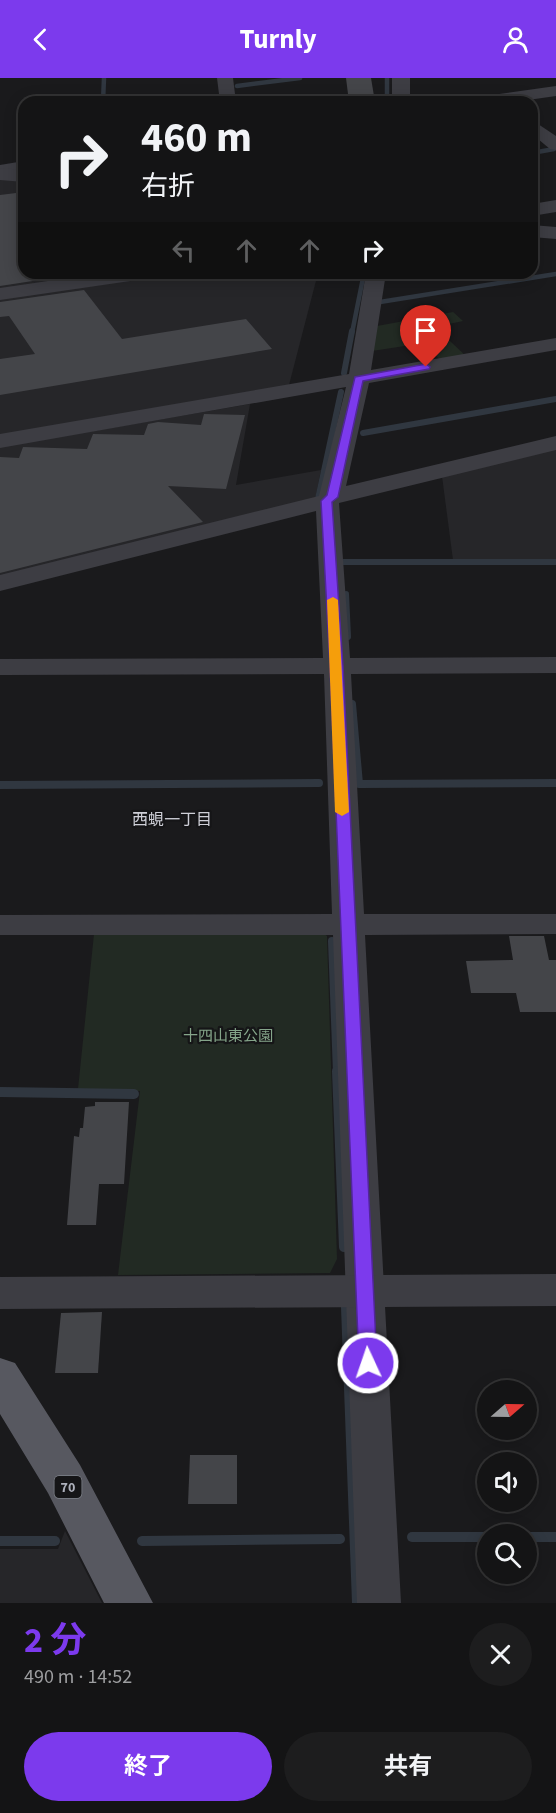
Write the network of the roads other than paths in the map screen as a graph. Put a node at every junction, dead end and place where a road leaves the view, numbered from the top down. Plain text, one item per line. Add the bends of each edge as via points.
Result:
1 (225, 78) edge
2 (401, 78) edge
3 (556, 91) edge
4 (227, 96) edge
5 (401, 96) edge
6 (527, 96) edge
7 (538, 130) edge
8 (556, 145) edge
9 (18, 168) edge
10 (0, 172) edge
11 (18, 176) edge
12 (556, 206) edge
13 (538, 209) edge
14 (538, 232) edge
15 (556, 234) edge
16 (103, 279) edge
17 (375, 279) edge
18 (0, 294) edge
19 (556, 344) edge
20 (359, 379) junction
21 (0, 441) edge
22 (555, 445) edge
23 (329, 499) junction
24 (0, 583) edge
25 (556, 665) edge
26 (337, 666) junction
27 (0, 667) edge
28 (556, 924) edge
29 (0, 925) edge
30 (346, 925) junction
31 (556, 1290) edge
32 (364, 1292) junction
33 (0, 1293) edge
34 (0, 1376) edge
35 (129, 1603) edge
36 (379, 1603) edge

1 - 4 street
2 - 5 street
3 - 6 street
7 - 8 street
9 - 10 street
10 - 11 street
12 - 13 street
14 - 15 street
16 - 18 street
17 - 20 street
19 - 20 street
20 - 21 street
20 - 23 street
22 - 23 street
23 - 24 street
23 - 26 street
25 - 26 street
26 - 27 street
26 - 30 street
28 - 30 street
29 - 30 street
30 - 32 street
31 - 32 street
32 - 33 street
32 - 36 street
34 - 35 main road, 70 via 64,1479

